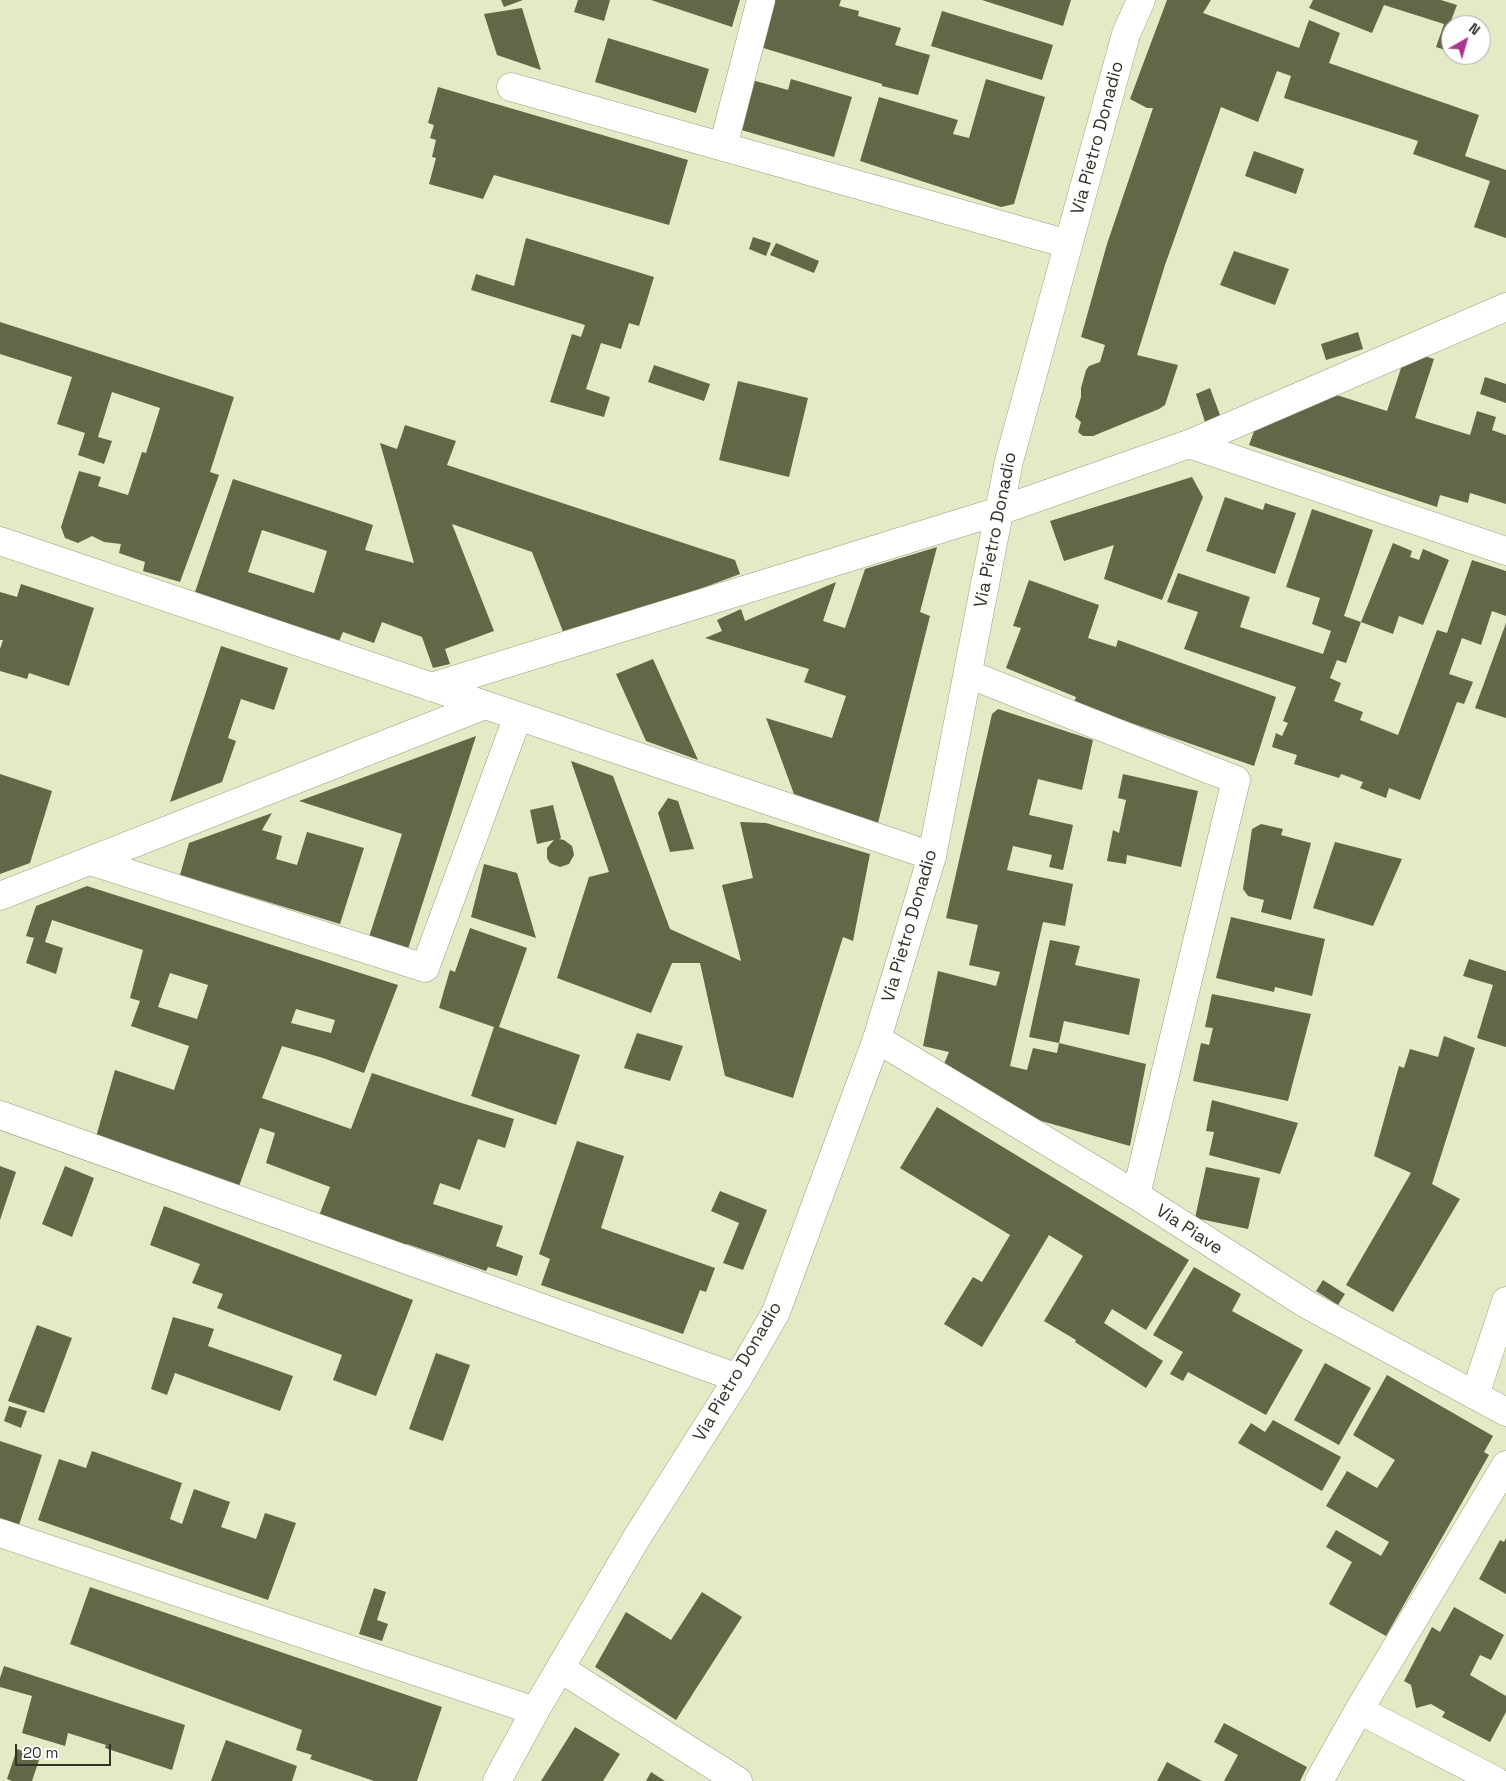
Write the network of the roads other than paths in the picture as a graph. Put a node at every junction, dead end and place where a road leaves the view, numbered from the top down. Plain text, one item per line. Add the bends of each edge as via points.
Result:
1 (761, 0) edge
2 (1141, 0) edge
3 (511, 87) dead end
4 (723, 147) junction
5 (1068, 244) junction
6 (1506, 307) edge
7 (1190, 444) junction
8 (999, 511) junction
9 (0, 541) edge
10 (1506, 551) edge
11 (968, 674) junction
12 (431, 687) junction
13 (485, 705) junction
14 (518, 716) junction
15 (932, 856) junction
16 (90, 861) junction
17 (0, 896) edge
18 (877, 1040) junction
19 (0, 1115) edge
20 (1136, 1195) junction
21 (1506, 1301) edge
22 (738, 1378) junction
23 (1475, 1395) junction
24 (1506, 1412) edge
25 (1506, 1465) edge
26 (0, 1533) edge
27 (561, 1668) junction
28 (1359, 1710) junction
29 (535, 1711) junction
30 (497, 1781) edge
31 (738, 1781) edge
32 (1319, 1781) edge
33 (1496, 1781) edge

1 - 4 street
2 - 5 street, Via Pietro Donadio via 1126,34
3 - 4 street
4 - 5 street
5 - 8 street, Via Pietro Donadio via 1009,461
6 - 7 street
7 - 8 street
7 - 10 street
8 - 11 street, Via Pietro Donadio
8 - 12 street
9 - 12 street
11 - 15 street, Via Pietro Donadio
11 - 20 street via 1236,780
12 - 13 street
13 - 14 street
13 - 16 street
14 - 15 street
14 - 16 street via 425,968
15 - 18 street, Via Pietro Donadio
16 - 17 street
18 - 20 street, Via Piave
18 - 22 street, Via Pietro Donadio via 776,1312
19 - 22 street
20 - 23 street, Via Piave via 1306,1304
21 - 23 street
22 - 27 street, Via Pietro Donadio via 636,1539
23 - 24 street, Via Piave
25 - 28 street
26 - 29 street
27 - 29 street, Via Pietro Donadio
27 - 31 street
28 - 32 street
28 - 33 street
29 - 30 street, Via Pietro Donadio

